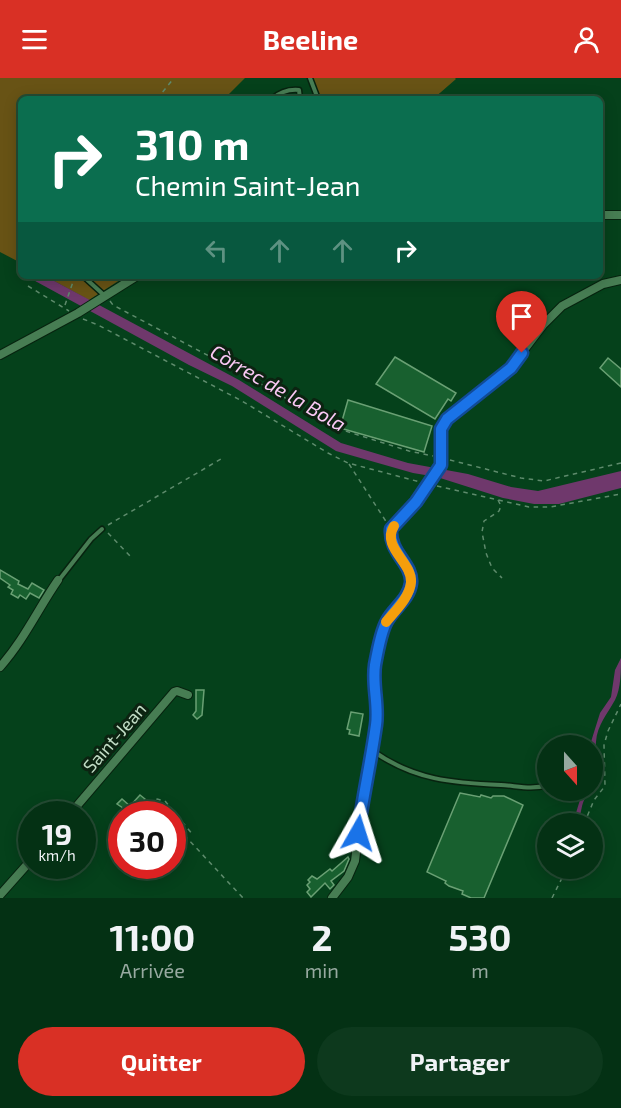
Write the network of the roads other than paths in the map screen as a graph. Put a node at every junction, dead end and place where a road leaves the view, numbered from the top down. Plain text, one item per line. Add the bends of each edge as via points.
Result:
1 (310, 78) edge
2 (276, 96) edge
3 (300, 96) edge
4 (317, 96) edge
5 (603, 215) edge
6 (621, 215) edge
7 (86, 279) edge
8 (131, 279) edge
9 (621, 280) edge
10 (104, 297) junction
11 (0, 355) edge
12 (102, 529) road end
13 (58, 580) joint
14 (0, 667) edge
15 (188, 695) dead end
16 (372, 750) junction
17 (537, 787) edge
18 (81, 801) edge
19 (18, 875) edge
20 (0, 895) edge
21 (338, 896) edge

1 - 4 lane
2 - 3 lane via 291,89 299,90
5 - 6 street
7 - 10 lane
8 - 10 street
9 - 16 street via 603,284 562,306 511,368 447,419 441,429 442,461 416,502 391,529 392,546 411,580 410,589 386,622 375,668 377,722
10 - 11 street
12 - 13 lane
13 - 14 street via 21,642
15 - 18 street, Saint-Jean via 174,692
16 - 17 lane via 410,770 447,782
16 - 21 street via 355,861
19 - 20 street

